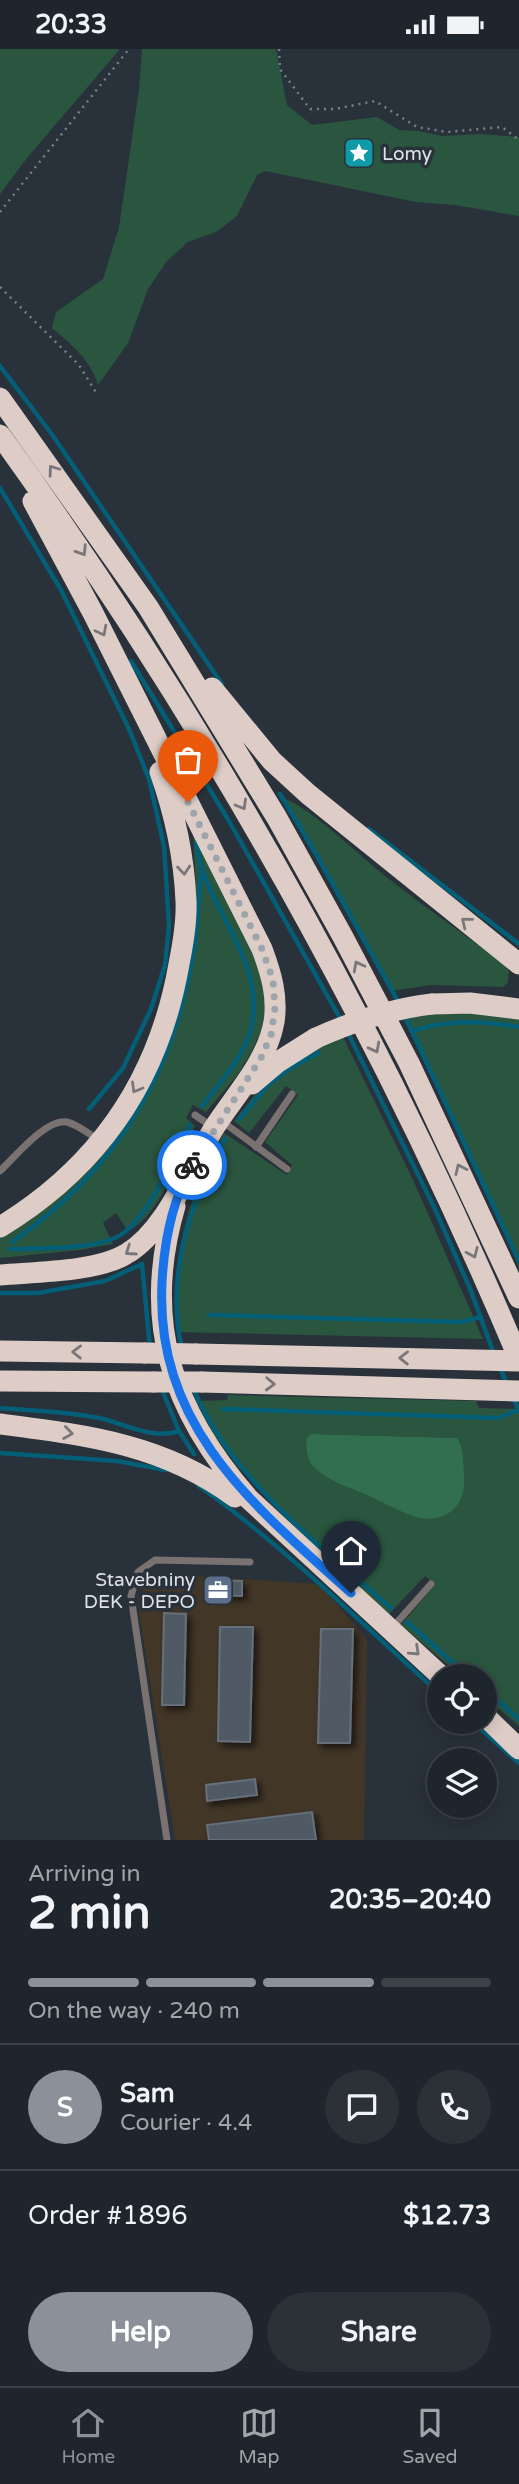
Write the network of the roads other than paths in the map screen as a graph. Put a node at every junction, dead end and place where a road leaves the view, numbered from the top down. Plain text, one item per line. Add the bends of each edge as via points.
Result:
1 (0, 398) edge
2 (0, 435) edge
3 (0, 441) edge
4 (148, 607) junction
5 (131, 687) junction
6 (519, 964) edge
7 (519, 1009) edge
8 (292, 1094) dead end
9 (195, 1115) dead end
10 (219, 1120) junction
11 (101, 1141) junction
12 (256, 1147) junction
13 (287, 1170) dead end
14 (0, 1171) edge
15 (185, 1178) junction
16 (0, 1227) edge
17 (0, 1276) edge
18 (519, 1298) edge
19 (0, 1351) edge
20 (519, 1360) edge
21 (0, 1381) edge
22 (519, 1391) edge
23 (0, 1424) edge
24 (291, 1540) junction
25 (250, 1562) dead end
26 (431, 1584) dead end
27 (391, 1629) junction
28 (428, 1664) edge
29 (497, 1722) edge
30 (497, 1726) edge
31 (519, 1738) edge
32 (519, 1749) edge
33 (167, 1840) edge

4 -> 1 highway
2 -> 20 highway via 128,620 256,828 386,1068
3 -> 5 highway
6 -> 4 highway via 272,761
18 -> 4 highway via 414,1074 343,937 277,818
5 - 10 highway via 262,949 273,980 274,1023 267,1047
5 -> 11 highway via 176,823 186,904 175,987 164,1027 151,1063
7 - 10 highway, bridge via 432,1004 373,1015 316,1038 264,1073
8 - 12 lane
9 - 10 lane
10 - 12 lane
10 - 15 highway
11 - 14 lane via 68,1122 54,1123
11 - 16 highway via 50,1193
12 - 13 lane
15 -> 17 highway via 164,1215 122,1257 94,1265
15 - 24 highway via 170,1223 162,1270 170,1363 186,1408 209,1449 249,1499
20 -> 19 highway, bridge
21 -> 22 highway, bridge
23 -> 24 highway via 97,1437 152,1452 214,1481
24 - 27 highway
25 - 33 lane via 155,1559 138,1572 131,1596
26 - 27 lane
27 -> 28 highway
29 - 31 highway
30 - 32 highway

